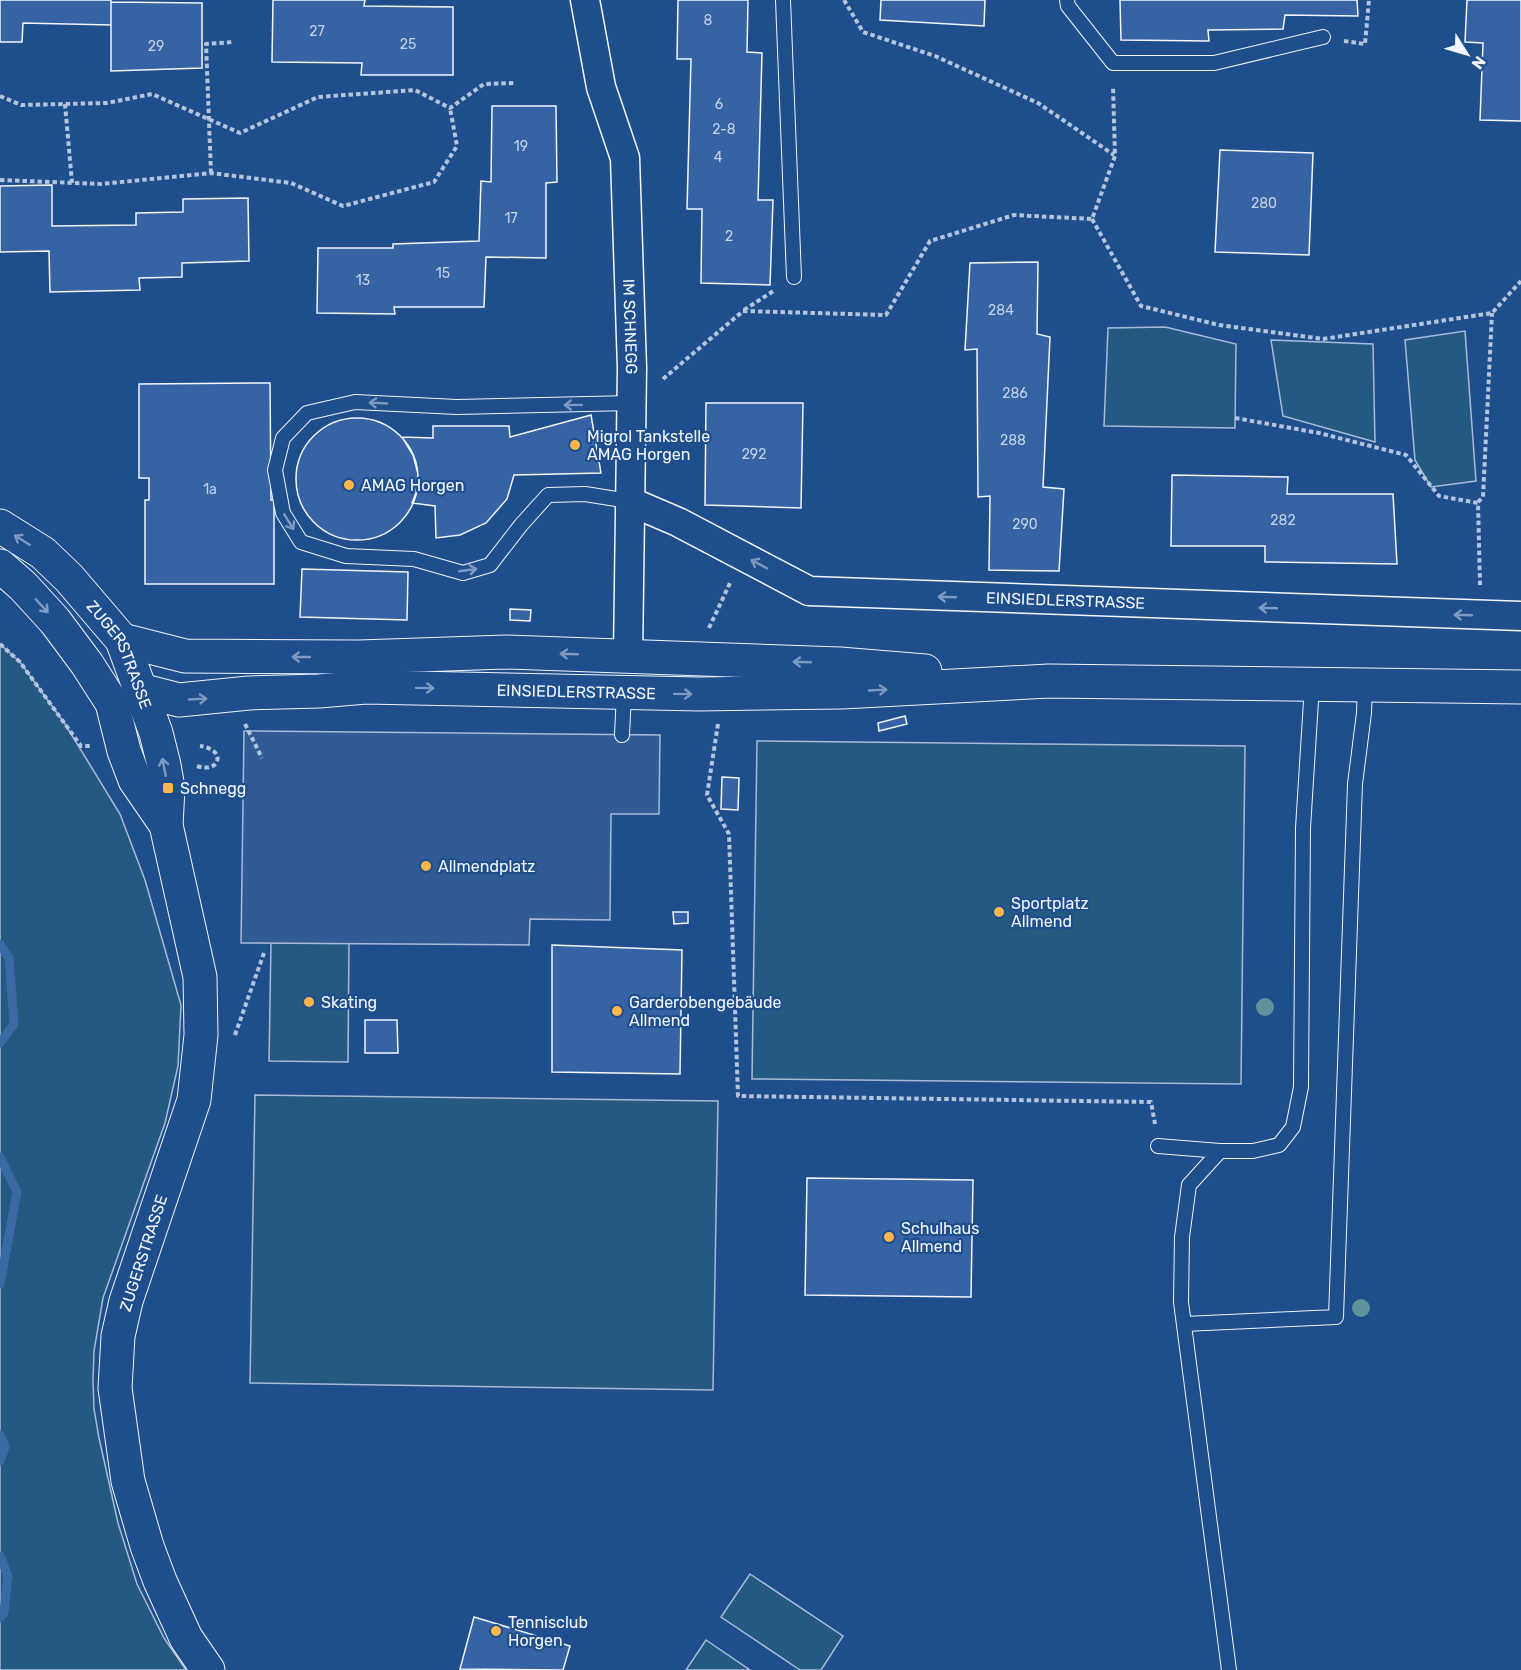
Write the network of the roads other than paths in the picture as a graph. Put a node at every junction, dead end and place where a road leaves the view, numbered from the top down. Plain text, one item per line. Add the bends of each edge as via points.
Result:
1 (585, 0) edge
2 (783, 0) edge
3 (1067, 0) edge
4 (1323, 37) road end
5 (794, 278) road end
6 (632, 404) junction
7 (629, 501) junction
8 (0, 526) edge
9 (0, 566) edge
10 (1521, 616) edge
11 (122, 640) junction
12 (185, 656) junction
13 (628, 657) junction
14 (1049, 681) junction
15 (1312, 685) junction
16 (1365, 686) junction
17 (1521, 687) edge
18 (624, 693) junction
19 (126, 696) junction
20 (622, 735) dead end
21 (1158, 1146) road end
22 (1220, 1151) junction
23 (1184, 1324) junction
24 (208, 1670) edge
25 (1229, 1670) edge

1 - 6 street, IM SCHNEGG via 600,87 625,158
2 - 5 lane
3 - 4 lane via 1113,63 1214,63
6 - 7 street, IM SCHNEGG
6 -> 7 lane via 457,407 354,402 307,412 283,438 274,470 283,513 302,542 346,556 414,559 463,573 490,566 548,495 585,494
10 -> 7 street, EINSIEDLERSTRASSE via 809,591 678,522
7 - 13 street, IM SCHNEGG
11 -> 8 main road, ZUGERSTRASSE via 43,553
9 -> 19 main road, ZUGERSTRASSE via 55,621 87,664
11 - 12 main road, EINSIEDLERSTRASSE
11 - 19 main road, ZUGERSTRASSE
13 -> 12 main road, EINSIEDLERSTRASSE via 506,652 347,657
12 - 19 main road
14 -> 13 main road, EINSIEDLERSTRASSE via 840,663
13 - 18 main road
14 - 15 main road, EINSIEDLERSTRASSE
18 -> 14 main road, EINSIEDLERSTRASSE via 842,692
15 - 16 main road, EINSIEDLERSTRASSE
15 - 22 lane via 1303,828 1301,1087 1293,1127 1279,1145 1253,1151
16 - 17 main road, EINSIEDLERSTRASSE
16 - 23 lane via 1355,784 1336,1317
19 -> 18 main road, EINSIEDLERSTRASSE via 178,700 366,687
18 - 20 lane
19 - 24 main road, ZUGERSTRASSE via 124,751 135,780 166,825 200,977 201,1035 194,1100 126,1301 118,1336 115,1388 128,1481 147,1546 186,1638
21 - 22 lane
22 - 23 lane via 1190,1185 1182,1237
23 - 25 lane

